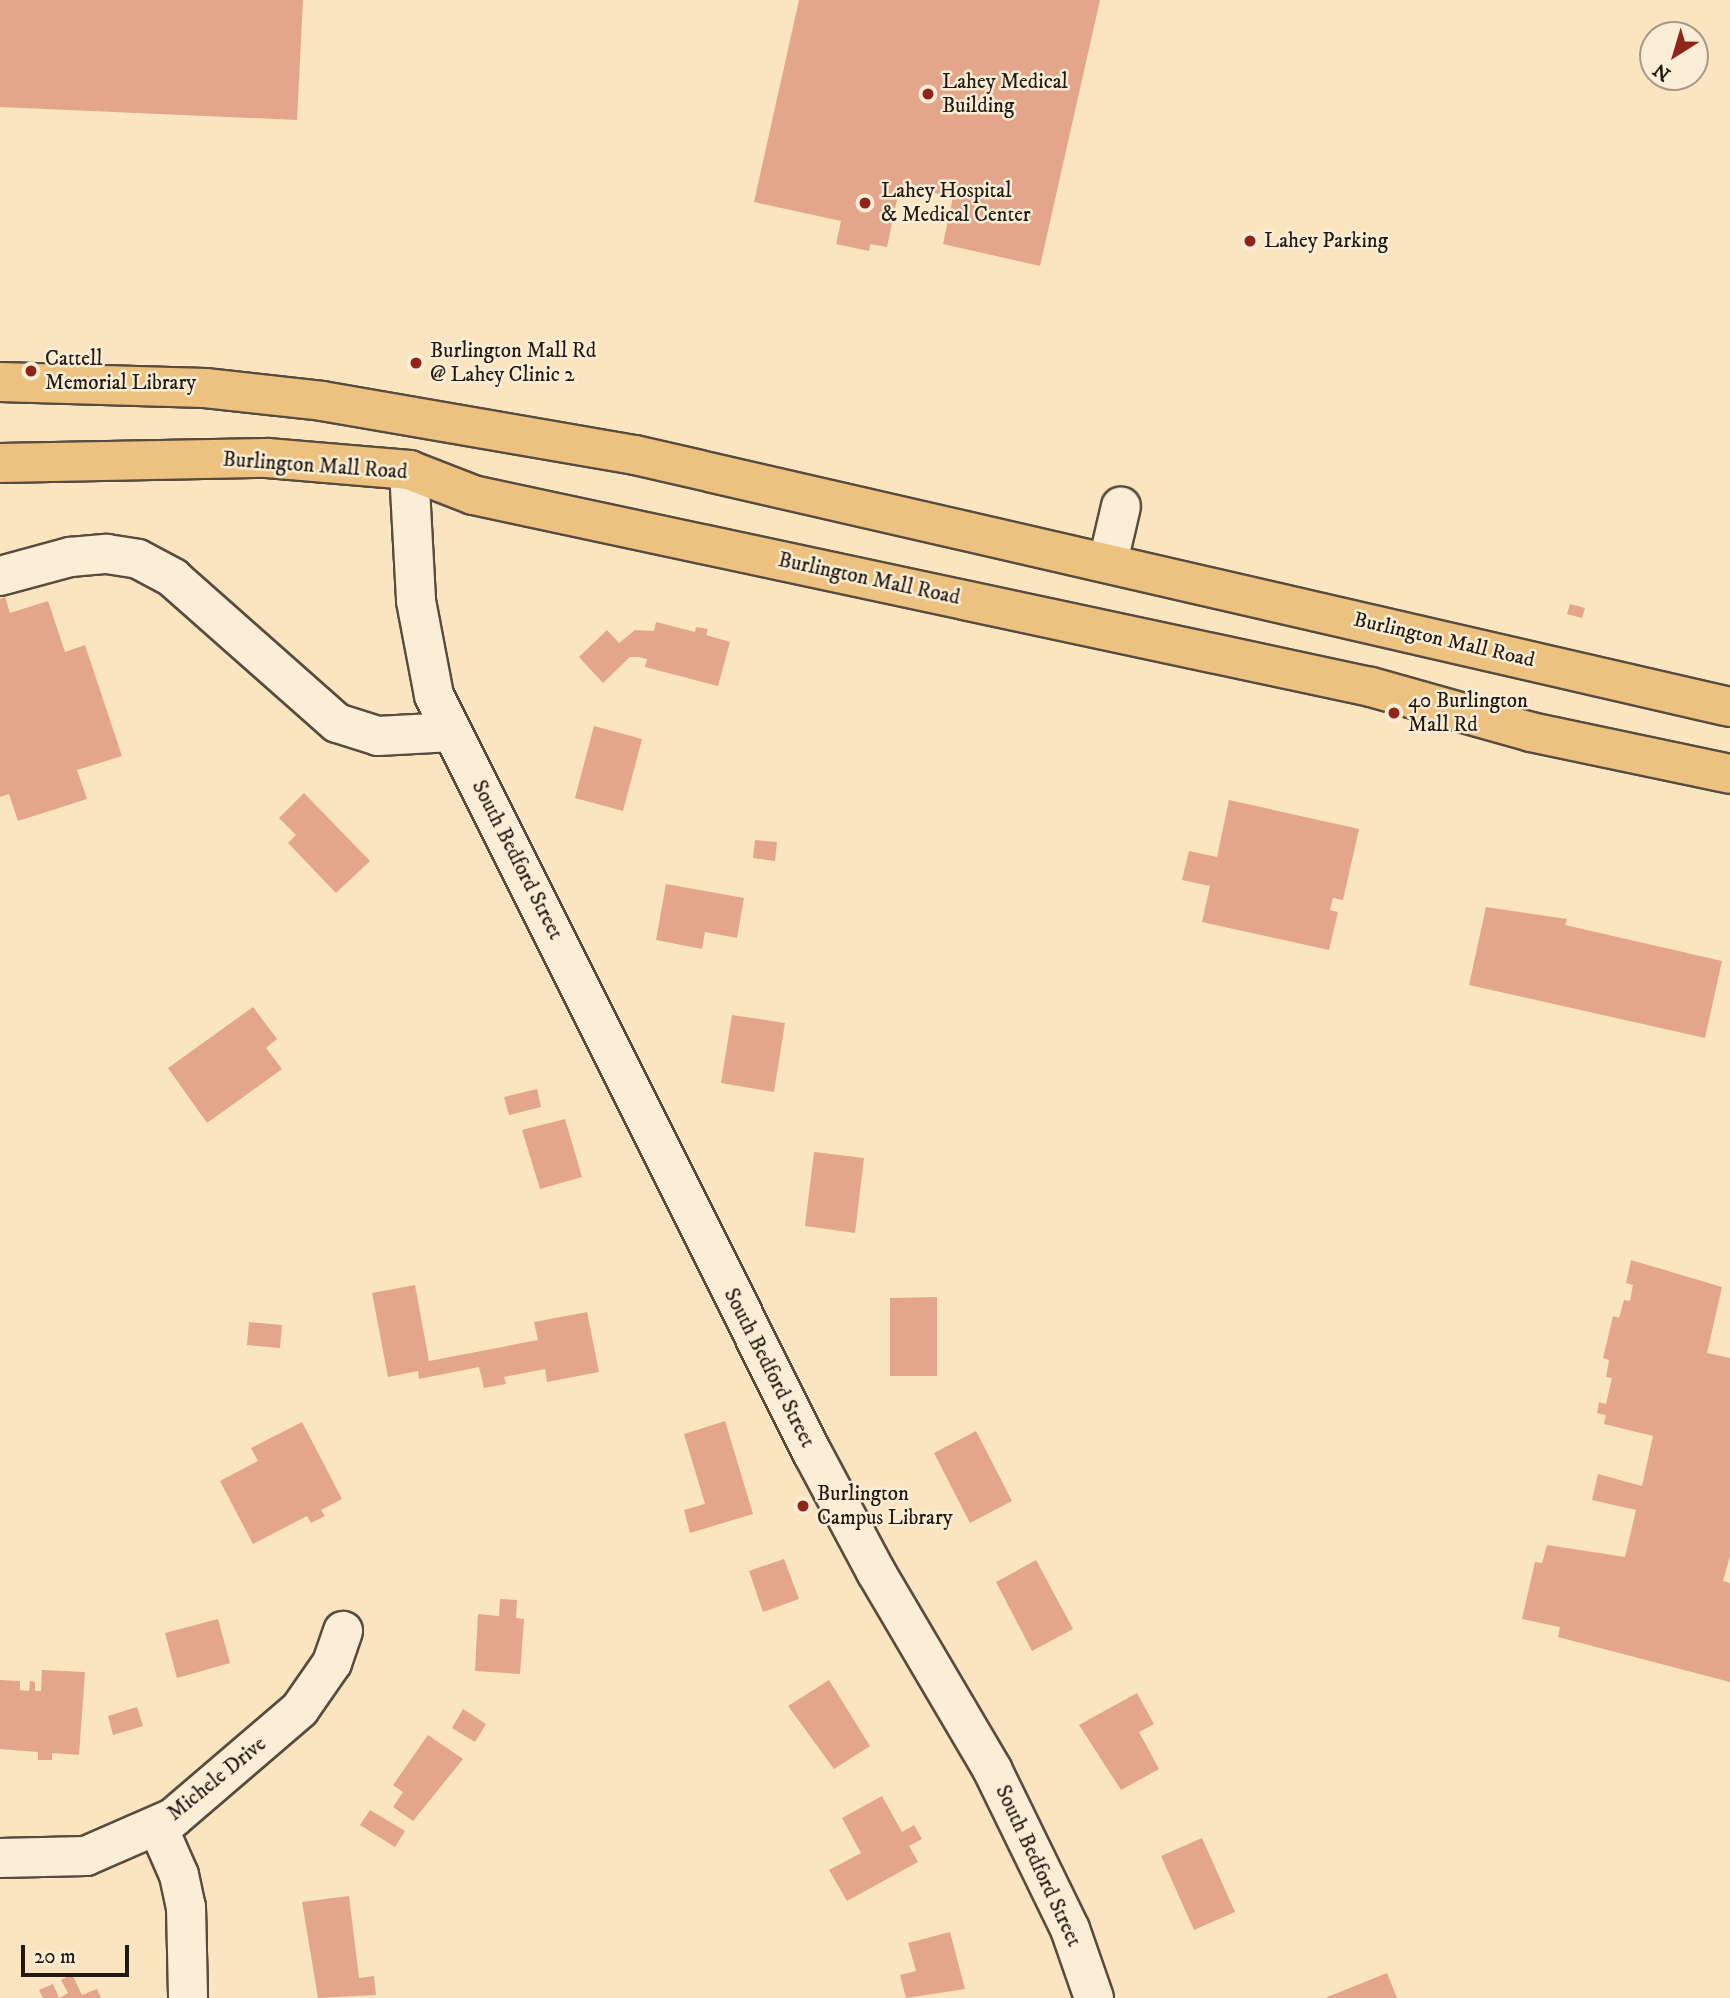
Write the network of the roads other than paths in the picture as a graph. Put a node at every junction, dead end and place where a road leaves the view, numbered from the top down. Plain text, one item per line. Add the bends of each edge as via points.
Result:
1 (0, 382) edge
2 (412, 415) junction
3 (0, 463) edge
4 (409, 470) junction
5 (1121, 506) dead end
6 (1108, 562) junction
7 (0, 576) edge
8 (1730, 707) edge
9 (452, 732) junction
10 (1730, 774) edge
11 (343, 1631) dead end
12 (158, 1827) junction
13 (0, 1858) edge
14 (188, 1998) edge
15 (1094, 1998) edge

1 - 2 main road, Burlington Mall Road via 205,388
2 - 4 main road
2 - 6 main road, Burlington Mall Road via 741,477
3 - 4 main road, Burlington Mall Road via 267,458
4 - 9 street, South Bedford Street via 416,601 433,695
4 - 10 main road, Burlington Mall Road via 473,495 1371,687 1531,732
5 - 6 street
6 - 8 main road, Burlington Mall Road
7 - 9 street via 70,557 107,554 138,559 173,578 337,723 378,736
9 - 15 street, South Bedford Street via 807,1442 876,1572 992,1769 1070,1929
11 - 12 street, Michele Drive via 332,1663 300,1709
12 - 13 street, Michele Drive via 86,1856
12 - 14 street via 186,1907

